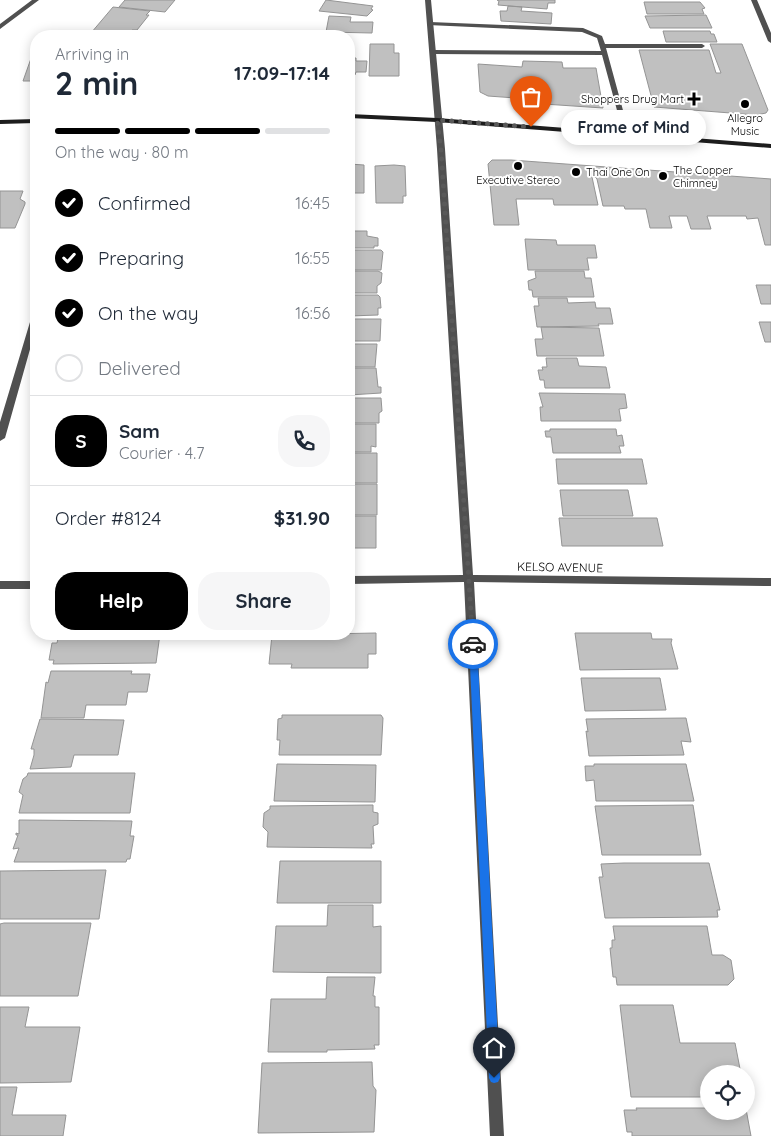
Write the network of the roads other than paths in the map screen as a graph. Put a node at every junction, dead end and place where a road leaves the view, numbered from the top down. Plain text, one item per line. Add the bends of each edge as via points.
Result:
1 (36, 0) edge
2 (428, 0) edge
3 (754, 0) edge
4 (430, 24) junction
5 (0, 27) edge
6 (771, 41) edge
7 (603, 46) junction
8 (702, 46) dead end
9 (433, 52) junction
10 (605, 53) junction
11 (355, 116) edge
12 (437, 120) junction
13 (30, 121) edge
14 (0, 122) edge
15 (624, 134) junction
16 (771, 146) edge
17 (30, 335) edge
18 (0, 438) edge
19 (469, 578) junction
20 (355, 580) edge
21 (771, 582) edge
22 (30, 585) edge
23 (0, 586) edge
24 (497, 1136) edge

1 - 5 street
2 - 4 street
3 - 6 street
4 - 7 street via 582,30 600,37
4 - 9 street
7 - 8 street
7 - 10 street
9 - 10 street
9 - 12 street
10 - 15 street
11 - 12 main road
12 - 15 main road
12 - 19 street
13 - 14 main road
15 - 16 main road
17 - 18 street
19 - 20 street, KELSO AVENUE
19 - 21 street, KELSO AVENUE
19 - 24 street
22 - 23 street

